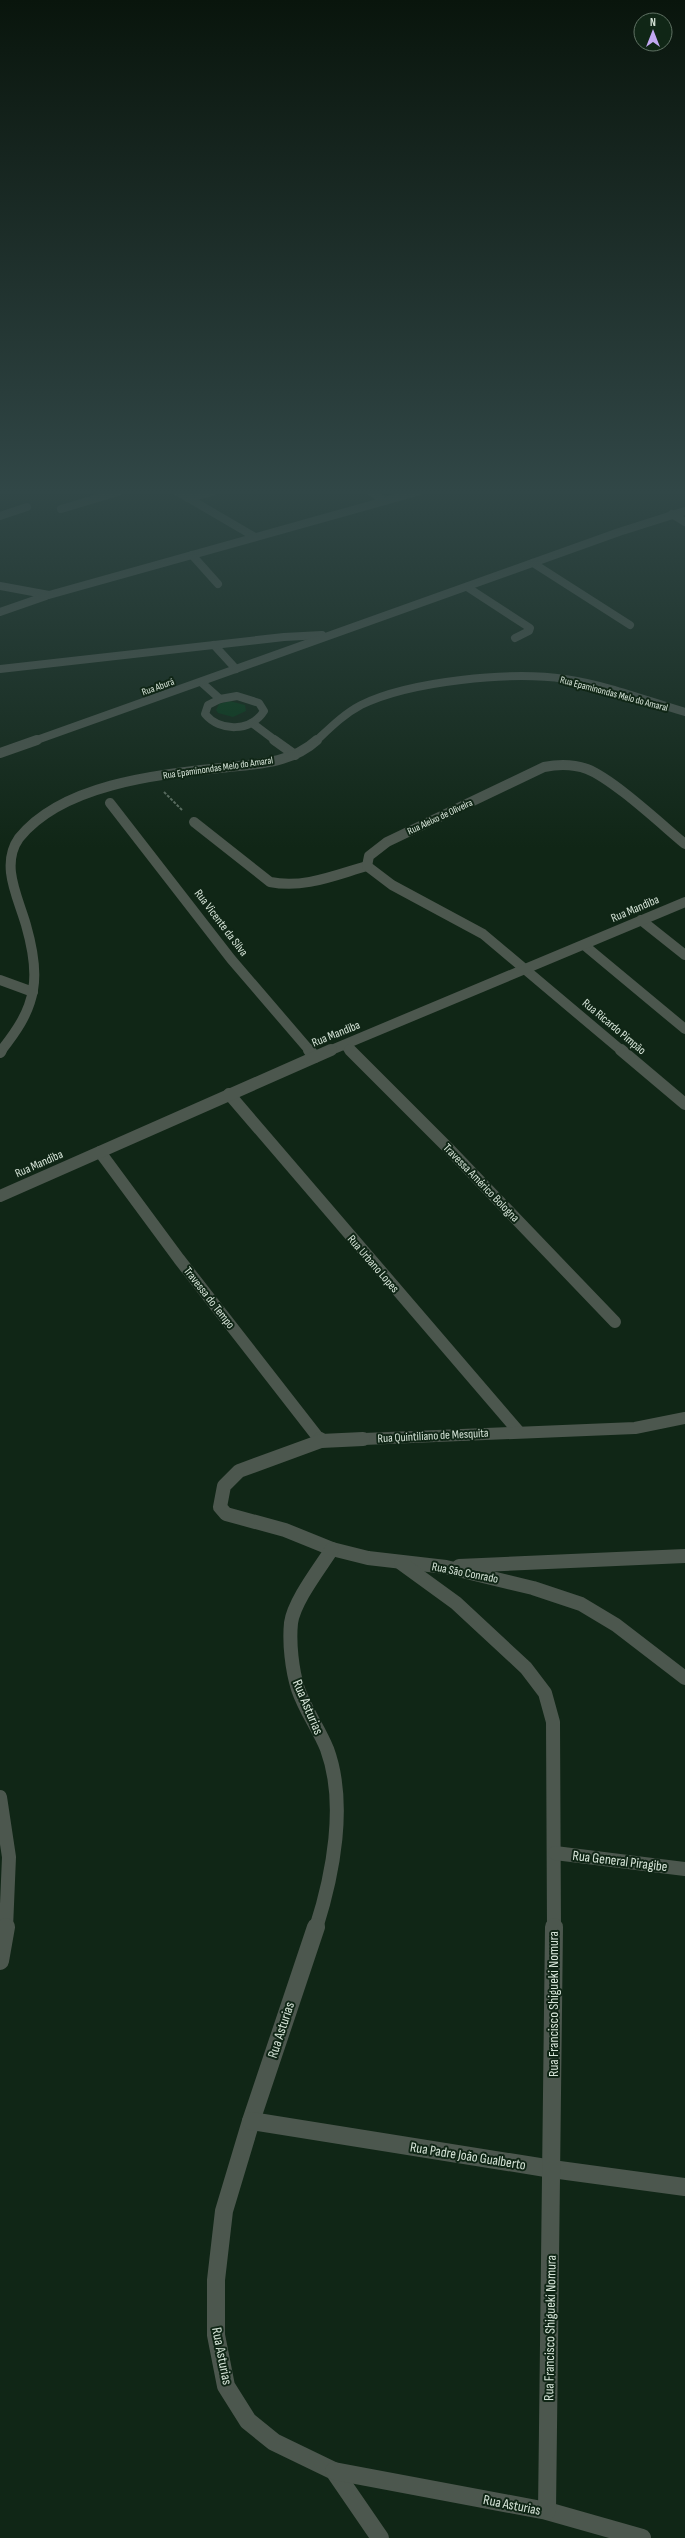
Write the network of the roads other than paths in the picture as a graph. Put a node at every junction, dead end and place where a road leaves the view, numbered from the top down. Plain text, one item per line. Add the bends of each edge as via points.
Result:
1 (402, 610) edge
2 (503, 610) edge
3 (607, 610) edge
4 (630, 625) dead end
5 (333, 635) junction
6 (515, 638) dead end
7 (214, 645) junction
8 (0, 669) edge
9 (236, 669) junction
10 (201, 682) junction
11 (220, 699) junction
12 (685, 712) edge
13 (252, 723) junction
14 (0, 753) edge
15 (295, 754) junction
16 (110, 803) dead end
17 (194, 822) road end
18 (685, 844) edge
19 (366, 866) junction
20 (685, 902) edge
21 (641, 920) junction
22 (584, 945) junction
23 (685, 955) edge
24 (526, 969) junction
25 (0, 980) edge
26 (33, 992) junction
27 (685, 1029) edge
28 (345, 1045) junction
29 (0, 1052) edge
30 (315, 1057) junction
31 (229, 1094) junction
32 (685, 1104) edge
33 (100, 1152) junction
34 (0, 1196) edge
35 (615, 1322) dead end
36 (685, 1418) edge
37 (519, 1432) junction
38 (321, 1441) junction
39 (226, 1514) joint
40 (332, 1549) junction
41 (685, 1556) edge
42 (401, 1563) junction
43 (446, 1567) junction
44 (685, 1678) edge
45 (0, 1797) edge
46 (555, 1853) junction
47 (685, 1868) edge
48 (4, 1913) edge
49 (0, 1961) edge
50 (250, 2121) junction
51 (552, 2169) junction
52 (685, 2187) edge
53 (334, 2471) junction
54 (547, 2511) junction
55 (380, 2538) edge
56 (642, 2538) edge

1 - 5 street, Rua Aburá
2 - 6 street via 530,628
3 - 4 street
5 - 7 street via 284,637
5 - 9 street, Rua Aburá
7 - 8 street
7 - 9 street
9 - 10 street, Rua Aburá
10 - 11 street
10 - 14 street, Rua Aburá
11 - 13 street via 242,697 259,703 264,711 262,716
11 - 13 street via 206,709 212,722 236,726
12 - 15 street, Rua Epaminondas Melo do Amaral via 565,679 486,679 428,687 367,703 338,719 312,744
13 - 15 street
15 - 26 street, Rua Epaminondas Melo do Amaral via 254,764 150,777 98,788 74,798 30,826 13,848 9,861 11,878 31,947
16 - 30 street, Rua Vicente da Silva via 231,959
17 - 19 street via 270,882 279,885 296,885
18 - 19 street, Rua Aleixo de Oliveira via 600,775 586,767 555,764 387,842 369,856
19 - 24 street via 392,885 472,926
20 - 21 street, Rua Mandiba
21 - 22 street, Rua Mandiba
21 - 23 street
22 - 24 street, Rua Mandiba
22 - 27 street
24 - 28 street, Rua Mandiba
24 - 32 street, Rua Ricardo Pimpão
25 - 26 street
26 - 29 street, Rua Epaminondas Melo do Amaral via 21,1024
28 - 30 street, Rua Mandiba
28 - 35 street, Travessa Américo Bologna
30 - 31 street, Rua Mandiba
31 - 33 street, Rua Mandiba
31 - 37 street, Rua Urbano Lopes
33 - 34 street, Rua Mandiba
33 - 38 street, Travessa do Tempo via 179,1259
36 - 37 street, Rua Quintiliano de Mesquita via 635,1428
37 - 38 street, Rua Quintiliano de Mesquita
38 - 39 street, Rua Quintiliano de Mesquita via 239,1471 229,1478 220,1495 220,1507
39 - 40 street, Rua São Conrado via 284,1530
40 - 42 street, Rua São Conrado
40 - 50 street, Rua Asturias via 297,1606 291,1622 291,1646 298,1689 327,1750 336,1788 334,1845 327,1894
41 - 43 street
42 - 43 street, Rua São Conrado
42 - 46 street, Rua Francisco Shigueki Nomura via 456,1603 526,1668 545,1693 553,1722
43 - 44 street, Rua São Conrado via 534,1588 582,1604 616,1625
45 - 48 street via 7,1821
46 - 47 street, Rua General Piragibe
46 - 51 street, Rua Francisco Shigueki Nomura
48 - 49 street
50 - 51 street, Rua Padre João Gualberto
50 - 53 street, Rua Asturias via 224,2211 216,2280 216,2336 226,2386 248,2421 274,2442
51 - 52 street, Rua Padre João Gualberto
51 - 54 street, Rua Francisco Shigueki Nomura
53 - 54 street, Rua Asturias
53 - 55 street, Rua Asturias
54 - 56 street, Rua Asturias

